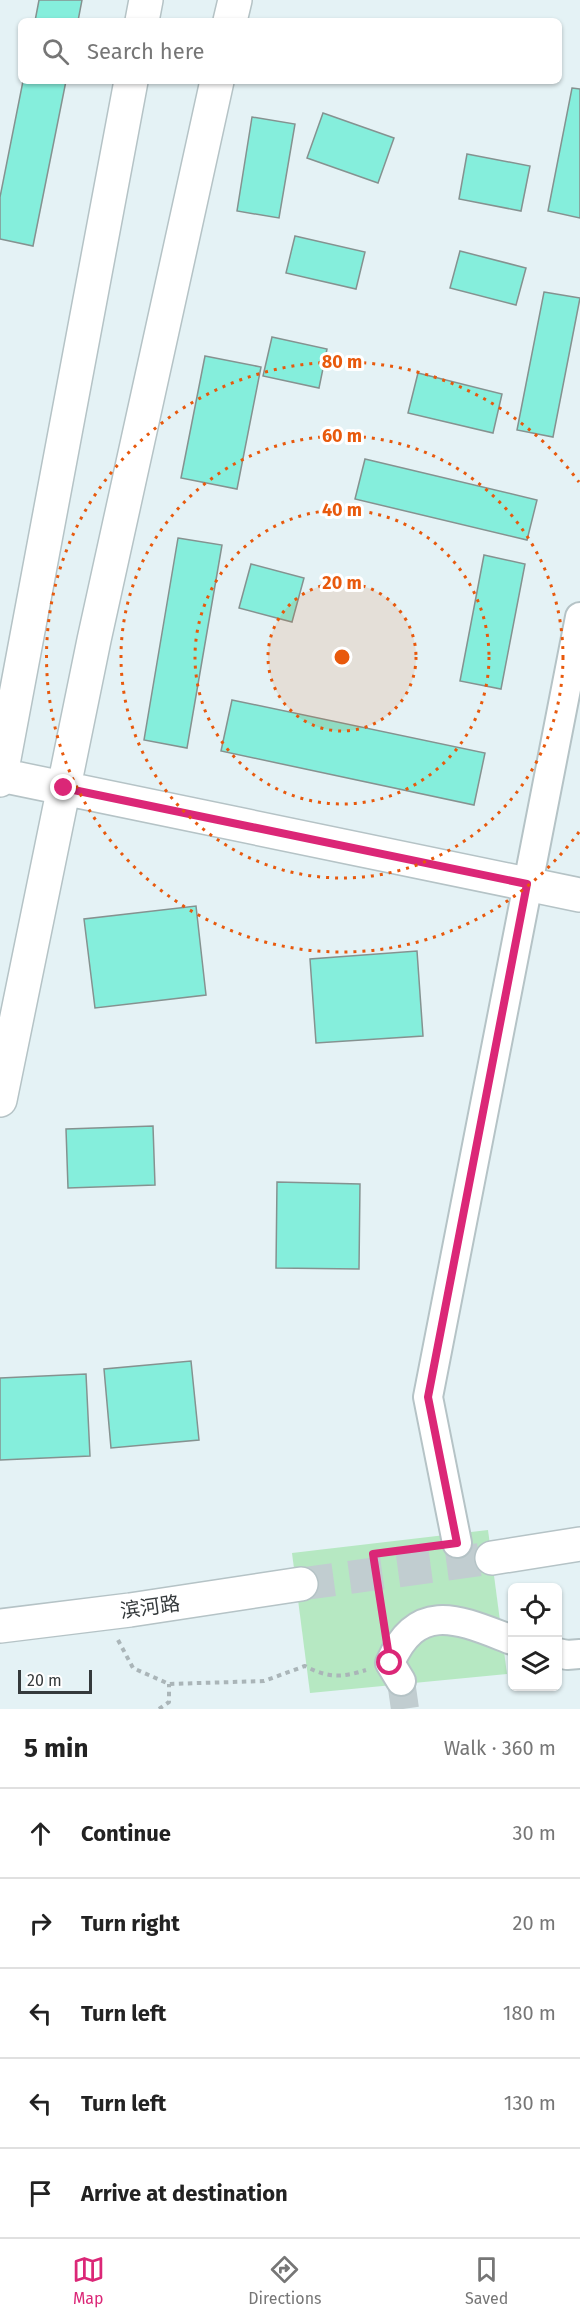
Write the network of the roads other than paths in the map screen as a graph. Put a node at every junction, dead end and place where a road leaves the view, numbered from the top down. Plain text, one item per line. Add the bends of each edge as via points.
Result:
1 (146, 0) edge
2 (235, 0) edge
3 (143, 18) edge
4 (231, 18) edge
5 (130, 84) edge
6 (216, 84) edge
7 (580, 617) edge
8 (0, 777) edge
9 (64, 788) junction
10 (527, 884) junction
11 (580, 895) edge
12 (0, 1100) edge
13 (457, 1543) road end
14 (580, 1544) edge
15 (492, 1558) tunnel mouth
16 (301, 1584) tunnel mouth
17 (0, 1626) edge
18 (508, 1638) edge
19 (562, 1654) edge
20 (580, 1654) edge
21 (395, 1672) tunnel mouth

1 - 3 street
2 - 4 street
5 - 8 street
6 - 9 street
7 - 10 street
8 - 9 street
9 - 10 street
9 - 12 street
10 - 11 street
10 - 13 street via 428,1397
14 - 15 street
16 - 17 street, 滨河路
18 - 21 street via 459,1620 423,1624 408,1633 397,1647
19 - 20 street

